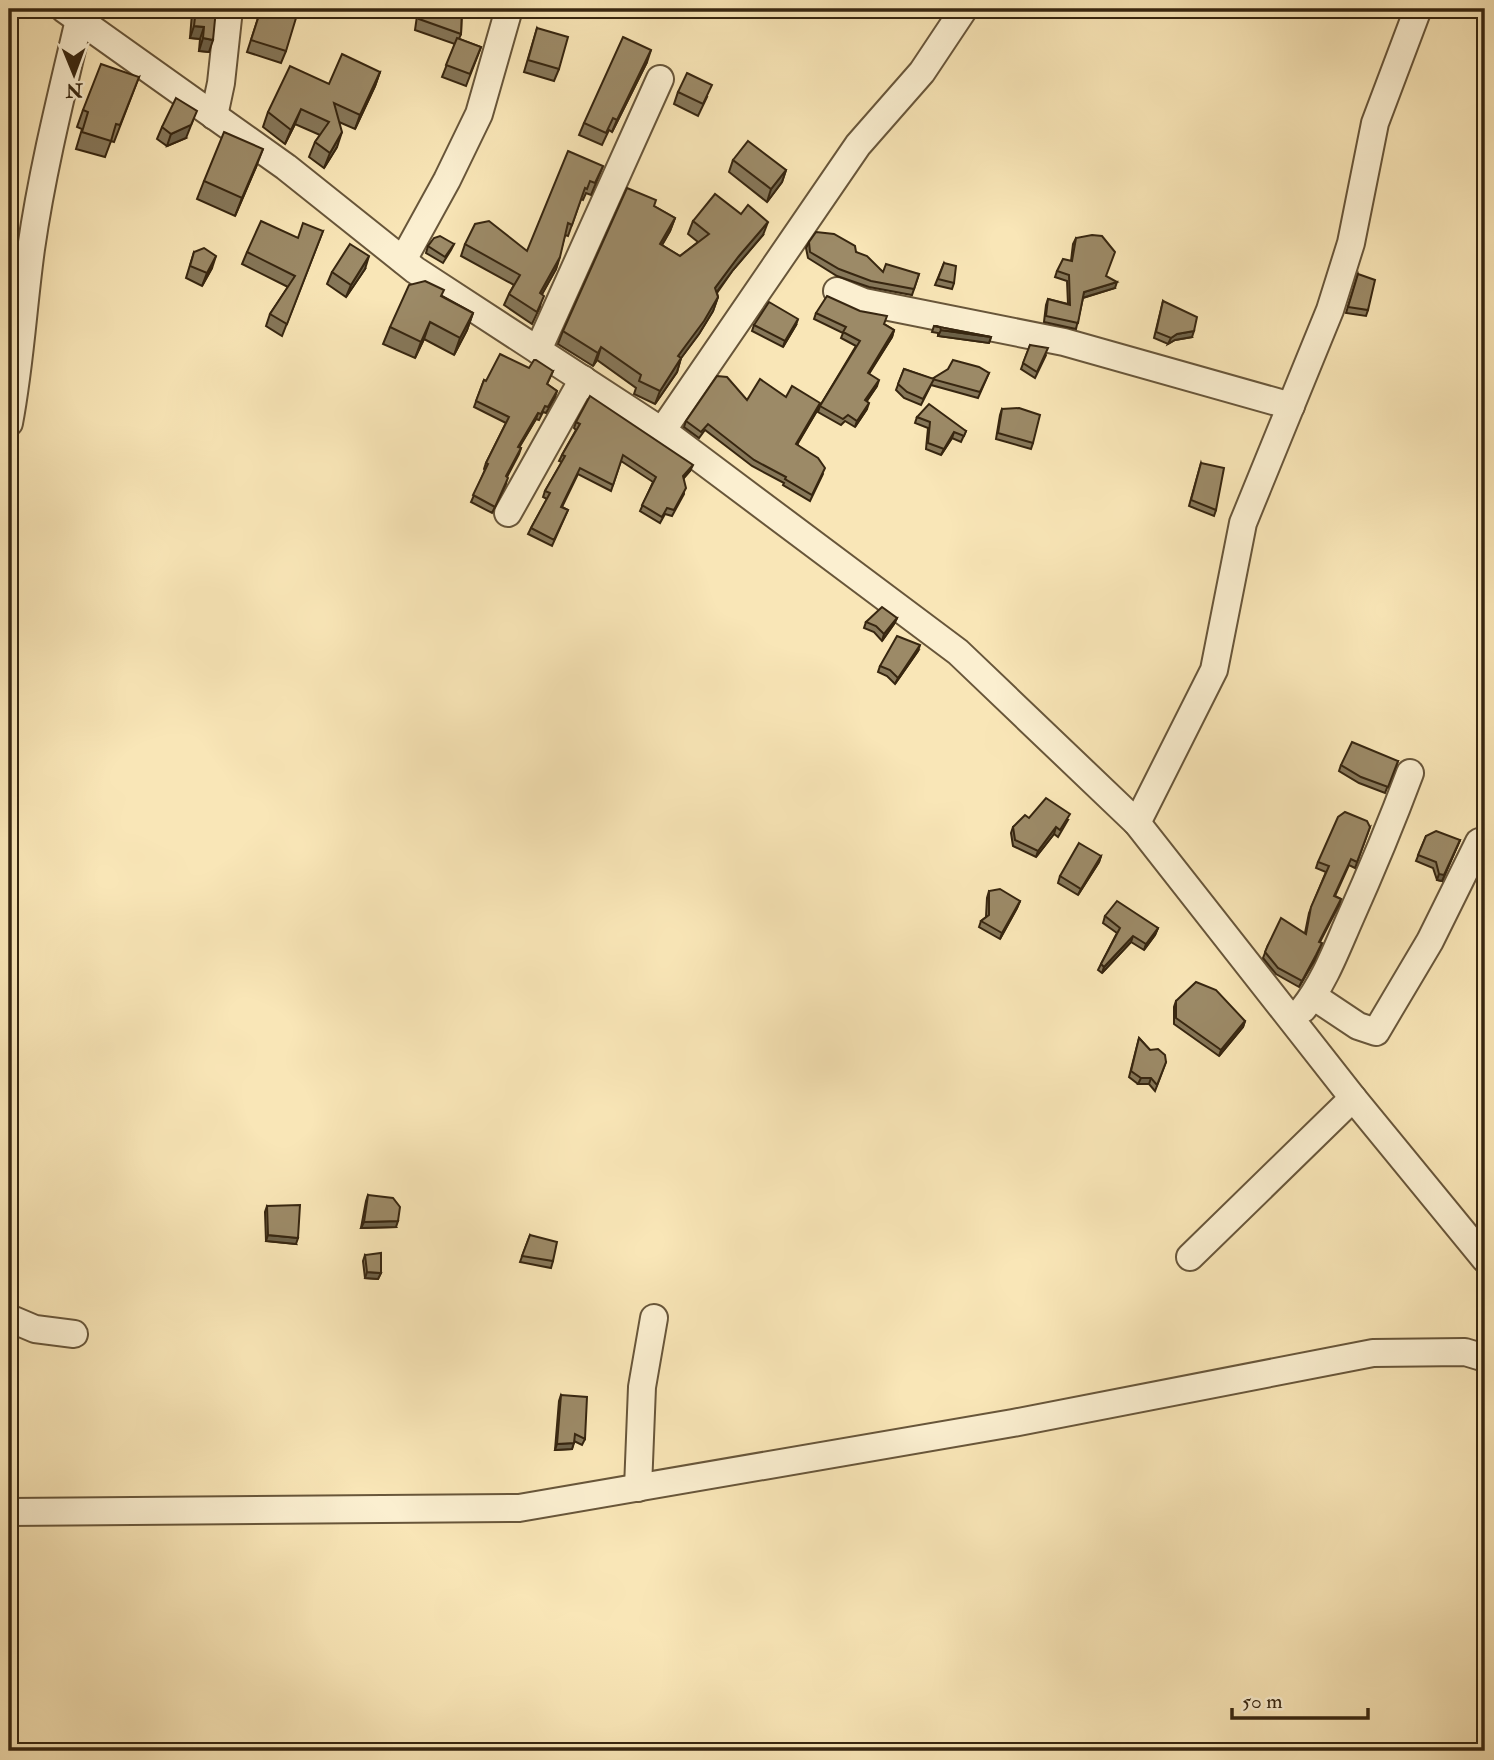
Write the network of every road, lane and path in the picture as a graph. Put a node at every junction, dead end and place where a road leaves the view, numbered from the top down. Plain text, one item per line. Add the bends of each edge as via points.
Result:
1 (229, 9) edge
2 (509, 9) edge
3 (964, 9) edge
4 (1418, 9) edge
5 (71, 14) edge
6 (660, 79) dead end
7 (214, 116) junction
8 (403, 260) junction
9 (837, 291) dead end
10 (538, 350) junction
11 (583, 379) junction
12 (1291, 405) junction
13 (9, 423) edge
14 (662, 431) junction
15 (508, 513) dead end
16 (1410, 773) dead end
17 (1137, 823) junction
18 (1485, 843) edge
19 (1313, 996) junction
20 (1293, 1021) junction
21 (1353, 1098) junction
22 (1484, 1254) edge
23 (1190, 1257) dead end
24 (9, 1318) edge
25 (654, 1318) dead end
26 (74, 1334) dead end
27 (1485, 1358) edge
28 (638, 1488) junction
29 (9, 1512) edge

1 - 7 street
2 - 8 street via 479,114
3 - 14 street via 922,72 858,145
4 - 12 street via 1375,123 1351,243 1330,310
5 - 7 street
5 - 13 street via 35,224
6 - 10 street
7 - 8 street
8 - 10 street
9 - 12 street via 864,302 1064,342
10 - 11 street
11 - 14 street
11 - 15 street
12 - 17 street via 1243,523 1214,670
14 - 17 street via 958,652
16 - 19 street via 1383,845
17 - 20 street
18 - 19 street via 1479,842 1430,941 1376,1032 1358,1026
19 - 20 street
20 - 21 street
21 - 22 street
21 - 23 street
24 - 26 street via 35,1329
25 - 28 street via 642,1387
27 - 28 street via 1465,1352 1373,1353 1013,1423
28 - 29 street via 519,1508

